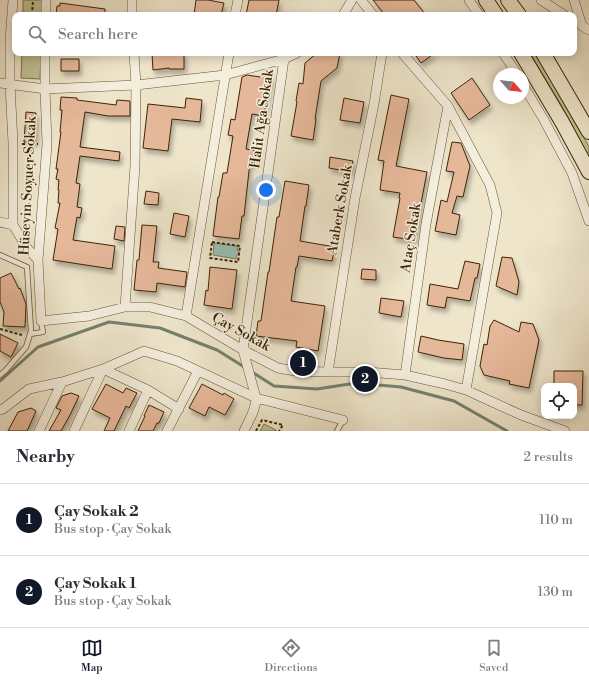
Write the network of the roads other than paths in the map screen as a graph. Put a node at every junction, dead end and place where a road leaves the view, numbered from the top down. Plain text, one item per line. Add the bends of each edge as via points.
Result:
1 (13, 0) edge
2 (46, 0) edge
3 (132, 0) edge
4 (238, 0) edge
5 (352, 0) edge
6 (361, 0) edge
7 (470, 0) edge
8 (486, 0) edge
9 (508, 0) edge
10 (541, 0) edge
11 (574, 0) edge
12 (12, 12) edge
13 (46, 12) edge
14 (132, 12) edge
15 (236, 12) edge
16 (345, 12) edge
17 (371, 12) edge
18 (477, 12) edge
19 (494, 12) edge
20 (517, 12) edge
21 (559, 12) edge
22 (12, 14) edge
23 (582, 26) edge
24 (45, 56) edge
25 (134, 56) edge
26 (228, 56) edge
27 (290, 56) edge
28 (382, 56) edge
29 (405, 56) edge
30 (505, 56) edge
31 (523, 56) edge
32 (545, 56) edge
33 (284, 59) junction
34 (513, 68) edge
35 (225, 75) junction
36 (0, 83) edge
37 (10, 85) junction
38 (136, 85) junction
39 (45, 89) junction
40 (529, 95) edge
41 (448, 106) junction
42 (589, 132) edge
43 (589, 172) edge
44 (589, 221) edge
45 (0, 222) edge
46 (13, 225) junction
47 (0, 254) edge
48 (38, 260) junction
49 (125, 307) junction
50 (186, 316) junction
51 (41, 321) junction
52 (30, 335) junction
53 (243, 350) junction
54 (104, 369) junction
55 (198, 371) junction
56 (328, 372) junction
57 (0, 375) edge
58 (405, 375) junction
59 (62, 382) junction
60 (148, 390) junction
61 (466, 390) junction
62 (256, 398) junction
63 (179, 409) junction
64 (0, 410) edge
65 (343, 420) joint
66 (39, 431) edge
67 (74, 431) edge
68 (129, 431) edge
69 (167, 431) edge
70 (244, 431) edge
71 (337, 431) edge
72 (565, 431) edge

1 - 12 street
2 - 13 street
3 - 14 street
4 - 15 street
5 - 16 street
6 - 17 street
7 - 18 street
8 - 19 main road
9 - 20 main road
10 - 21 street
11 - 23 street
22 - 37 street
24 - 39 street, Hüseyin Soyuer Sokak
25 - 38 street
26 - 35 street
27 - 33 street
28 - 56 street, Ataberk Sokak via 355,198
29 - 41 street
30 - 34 street
31 - 43 main road
32 - 42 main road
33 - 35 street
33 - 53 street, Halit Ağa Sokak
35 - 38 street
35 - 50 street
36 - 37 street
37 - 39 street
37 - 46 street via 14,143
38 - 39 street
38 - 49 street via 135,166
39 - 48 street, Hüseyin Soyuer Sokak via 47,144
40 - 44 street via 572,174
41 - 58 street, Ataç Sokak via 426,224
41 - 61 street via 490,185 497,213
45 - 46 street
46 - 48 street
47 - 52 lane via 27,267
48 - 51 street, Hüseyin Soyuer Sokak
49 - 50 street, Çay Sokak via 150,307
49 - 51 street, Çay Sokak via 89,316
50 - 53 street, Çay Sokak
51 - 52 lane via 43,332
52 - 57 lane via 26,347
53 - 56 street, Çay Sokak via 278,368
53 - 62 street
54 - 55 street via 144,351 177,361
54 - 59 street
54 - 60 street
54 - 67 street
55 - 62 street
55 - 63 street
56 - 58 street, Çay Sokak
58 - 61 street, Çay Sokak
59 - 64 street via 30,389
59 - 66 street
60 - 63 street
60 - 68 street
61 - 72 street, Çay Sokak
62 - 65 street
62 - 70 street via 255,409
63 - 69 street
65 - 71 lane

